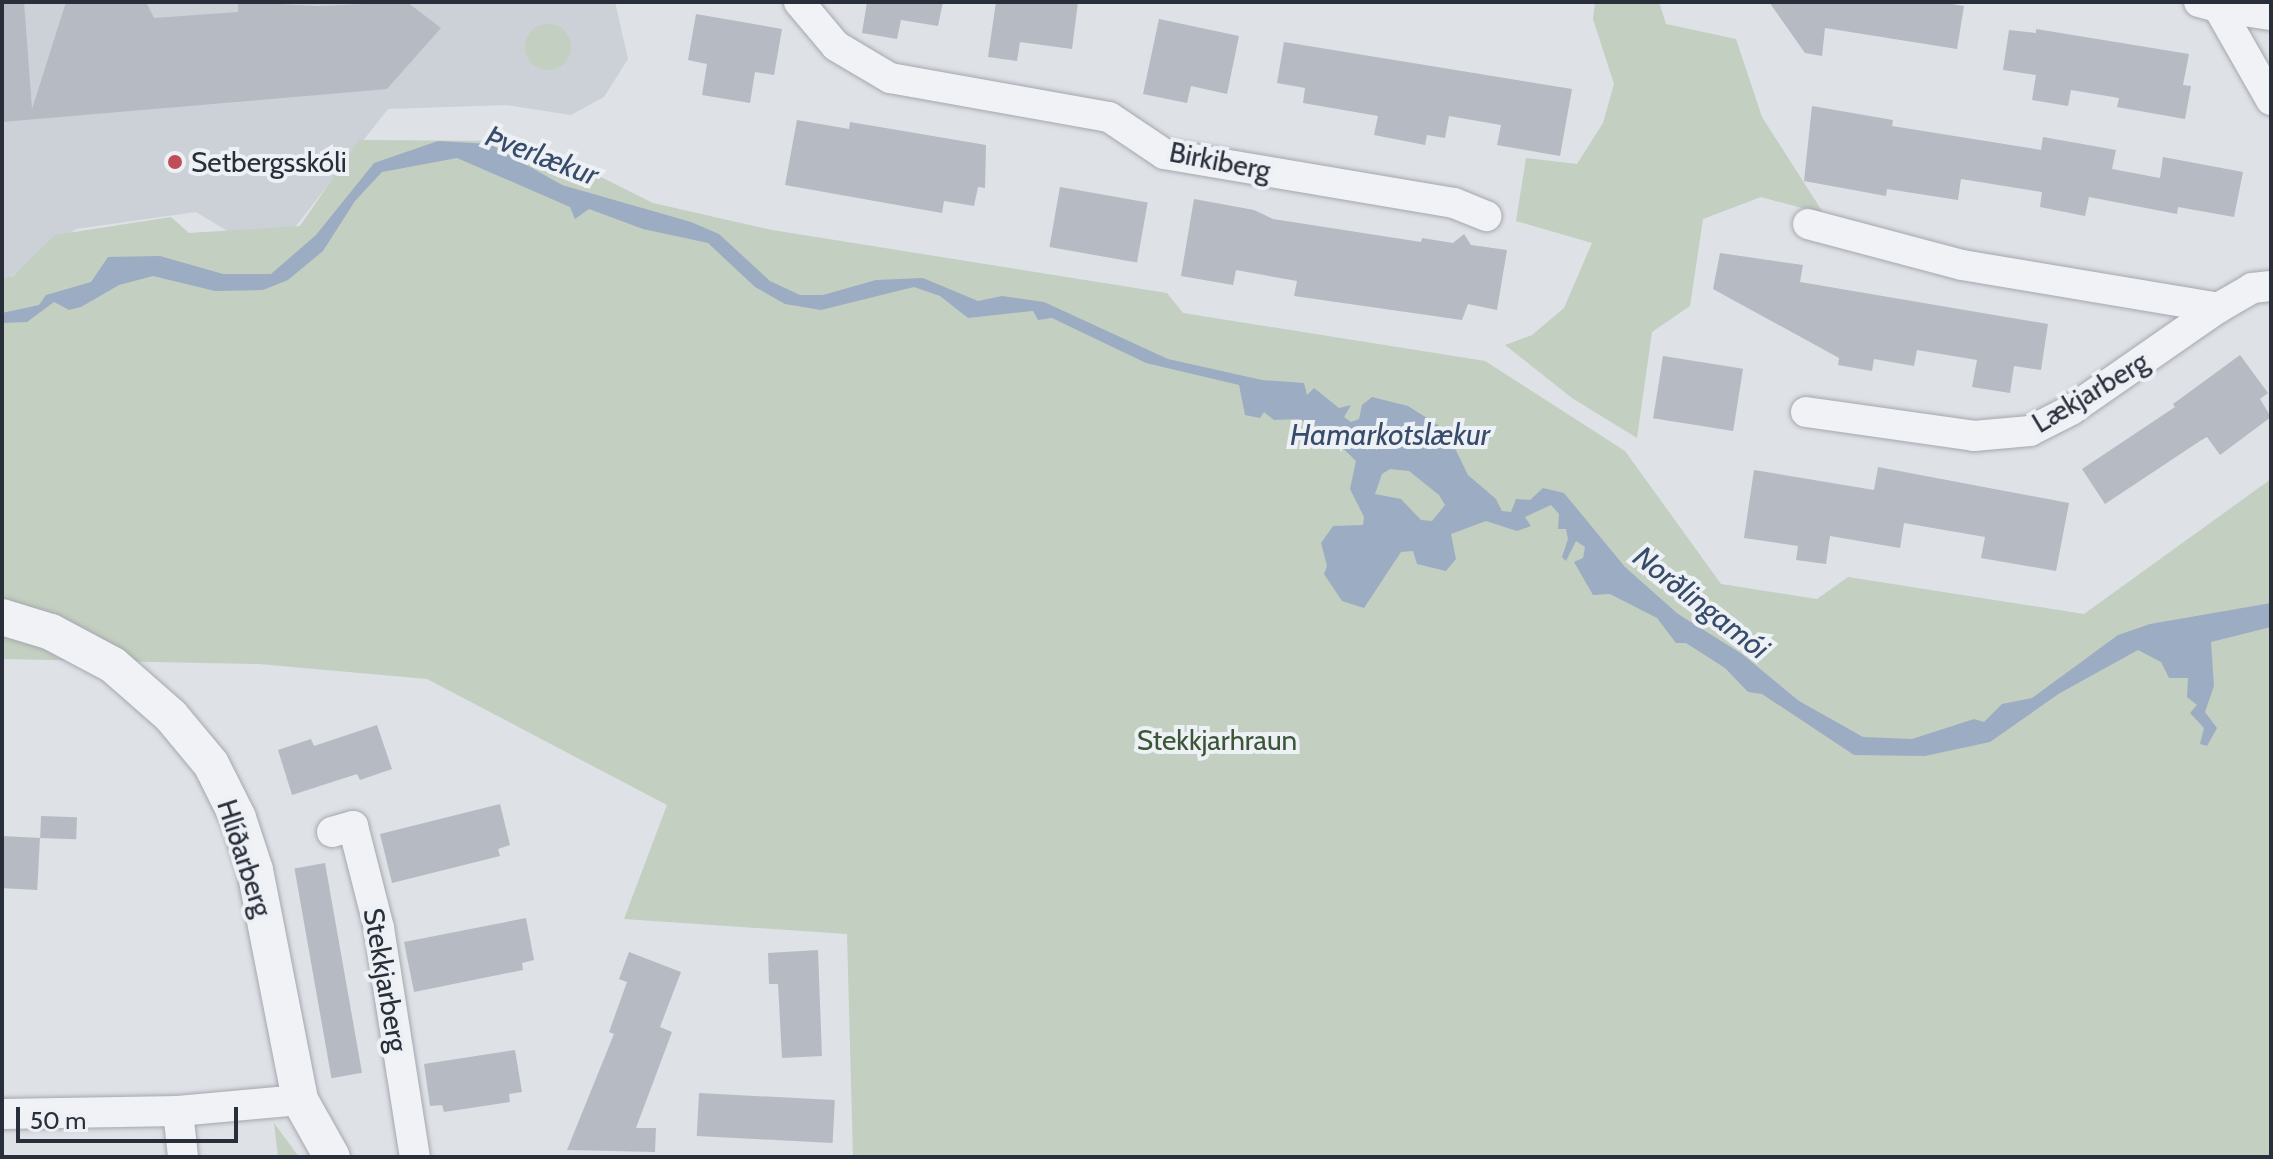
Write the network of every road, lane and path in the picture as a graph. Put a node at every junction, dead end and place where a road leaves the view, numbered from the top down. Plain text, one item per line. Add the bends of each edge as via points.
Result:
1 (799, 2) edge
2 (2208, 5) edge
3 (2271, 15) edge
4 (2271, 100) edge
5 (1487, 216) dead end
6 (1808, 224) dead end
7 (2271, 286) edge
8 (2218, 308) junction
9 (1806, 412) dead end
10 (2, 617) edge
11 (332, 832) dead end
12 (300, 1100) junction
13 (178, 1111) junction
14 (2, 1114) edge
15 (183, 1157) edge
16 (332, 1157) edge
17 (415, 1157) edge

1 - 5 street, Birkiberg via 836,46 890,78 1109,117 1164,154 1454,203
2 - 3 street
2 - 4 street
6 - 8 street via 1962,265
7 - 8 street, Lækjarberg via 2252,288
8 - 9 street, Lækjarberg via 2071,410 2030,431 1974,436
10 - 12 street, Hlíðarberg via 51,632 113,665 171,716 211,764 238,818 255,870
11 - 17 street, Stekkjarberg via 353,826 379,928
12 - 13 street
12 - 16 street, Hlíðarberg
13 - 14 street
13 - 15 street

